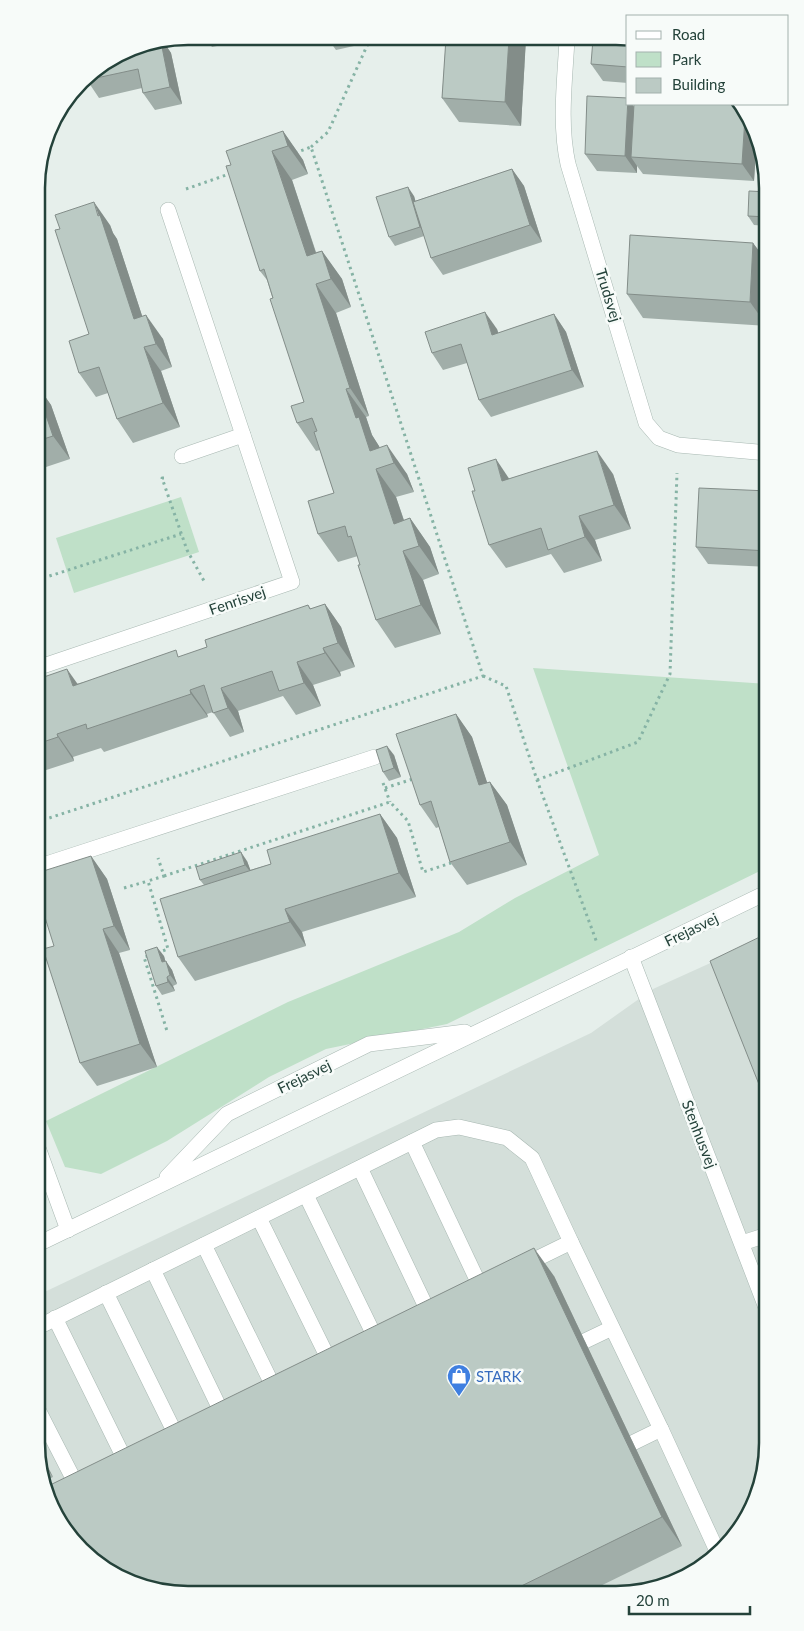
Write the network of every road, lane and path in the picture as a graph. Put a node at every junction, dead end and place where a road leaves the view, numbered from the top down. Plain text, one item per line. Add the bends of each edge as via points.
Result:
1 (367, 45) edge
2 (567, 45) edge
3 (311, 148) junction
4 (293, 154) dead end
5 (238, 172) edge
6 (168, 210) joint
7 (243, 435) junction
8 (678, 445) junction
9 (759, 452) edge
10 (182, 456) joint
11 (181, 534) junction
12 (45, 577) edge
13 (217, 606) junction
14 (45, 665) edge
15 (483, 676) junction
16 (375, 756) edge
17 (413, 779) edge
18 (537, 780) junction
19 (385, 788) dead end
20 (45, 819) edge
21 (149, 829) junction
22 (452, 863) edge
23 (45, 864) edge
24 (164, 876) junction
25 (148, 881) junction
26 (124, 888) dead end
27 (759, 896) edge
28 (631, 957) junction
29 (607, 969) junction
30 (479, 1030) junction
31 (167, 1031) dead end
32 (412, 1142) junction
33 (360, 1168) junction
34 (45, 1169) edge
35 (161, 1185) junction
36 (306, 1194) junction
37 (259, 1218) junction
38 (68, 1230) junction
39 (759, 1238) edge
40 (45, 1241) edge
41 (571, 1242) junction
42 (742, 1243) junction
43 (204, 1245) junction
44 (153, 1270) junction
45 (480, 1286) junction
46 (759, 1287) edge
47 (106, 1294) junction
48 (463, 1294) edge
49 (428, 1311) edge
50 (56, 1318) junction
51 (45, 1324) edge
52 (612, 1328) junction
53 (360, 1344) edge
54 (344, 1352) edge
55 (549, 1358) edge
56 (329, 1360) junction
57 (313, 1367) edge
58 (289, 1379) edge
59 (273, 1386) junction
60 (256, 1395) edge
61 (206, 1419) edge
62 (45, 1424) edge
63 (191, 1426) edge
64 (661, 1429) junction
65 (175, 1433) junction
66 (158, 1442) edge
67 (141, 1450) edge
68 (607, 1455) edge
69 (124, 1458) junction
70 (108, 1466) edge
71 (91, 1474) edge
72 (75, 1482) junction
73 (61, 1489) edge
74 (715, 1546) edge

1 - 3 path via 328,132
2 - 8 street, Trudsvej via 563,128 568,164 646,423 659,438
3 - 4 path
3 - 15 path
5 - 6 path via 183,190
6 - 7 street, Fenrisvej
7 - 10 street
7 - 13 street, Fenrisvej via 292,582
8 - 9 street, Trudsvej
8 - 18 path via 670,674 638,742
10 - 11 path via 179,473 162,478
11 - 12 path
11 - 13 path
13 - 14 street, Fenrisvej
15 - 18 path via 506,686
15 - 20 path
16 - 21 street
17 - 19 path
18 - 29 path
21 - 23 street
21 - 24 path
22 - 24 path via 423,872 408,821 390,802
24 - 25 path
25 - 26 path
25 - 31 path via 168,950 144,957
27 - 28 street, Frejasvej
28 - 29 street, Frejasvej
28 - 42 street, Stenhusvej
29 - 30 street, Frejasvej
30 - 35 street, Frejasvej
30 - 35 street, Frejasvej via 369,1044 227,1114
32 - 33 street
32 - 41 street via 436,1130 459,1126 507,1138 532,1158
32 - 45 street
33 - 36 street
33 - 49 street
34 - 38 street
35 - 38 street, Frejasvej
36 - 37 street
36 - 53 street via 380,1334
37 - 43 street
37 - 56 street
38 - 40 street, Frejasvej
39 - 42 street
41 - 45 street
41 - 52 street
42 - 46 street, Stenhusvej
43 - 44 street
43 - 59 street
44 - 47 street
44 - 61 street via 226,1409
45 - 48 street
47 - 50 street
47 - 65 street
50 - 51 street
50 - 69 street
52 - 55 street
52 - 64 street
54 - 56 street
56 - 57 street
58 - 59 street
59 - 60 street
62 - 72 street
63 - 65 street
64 - 68 street
64 - 74 street
65 - 66 street
67 - 69 street
69 - 70 street
71 - 72 street
72 - 73 street

